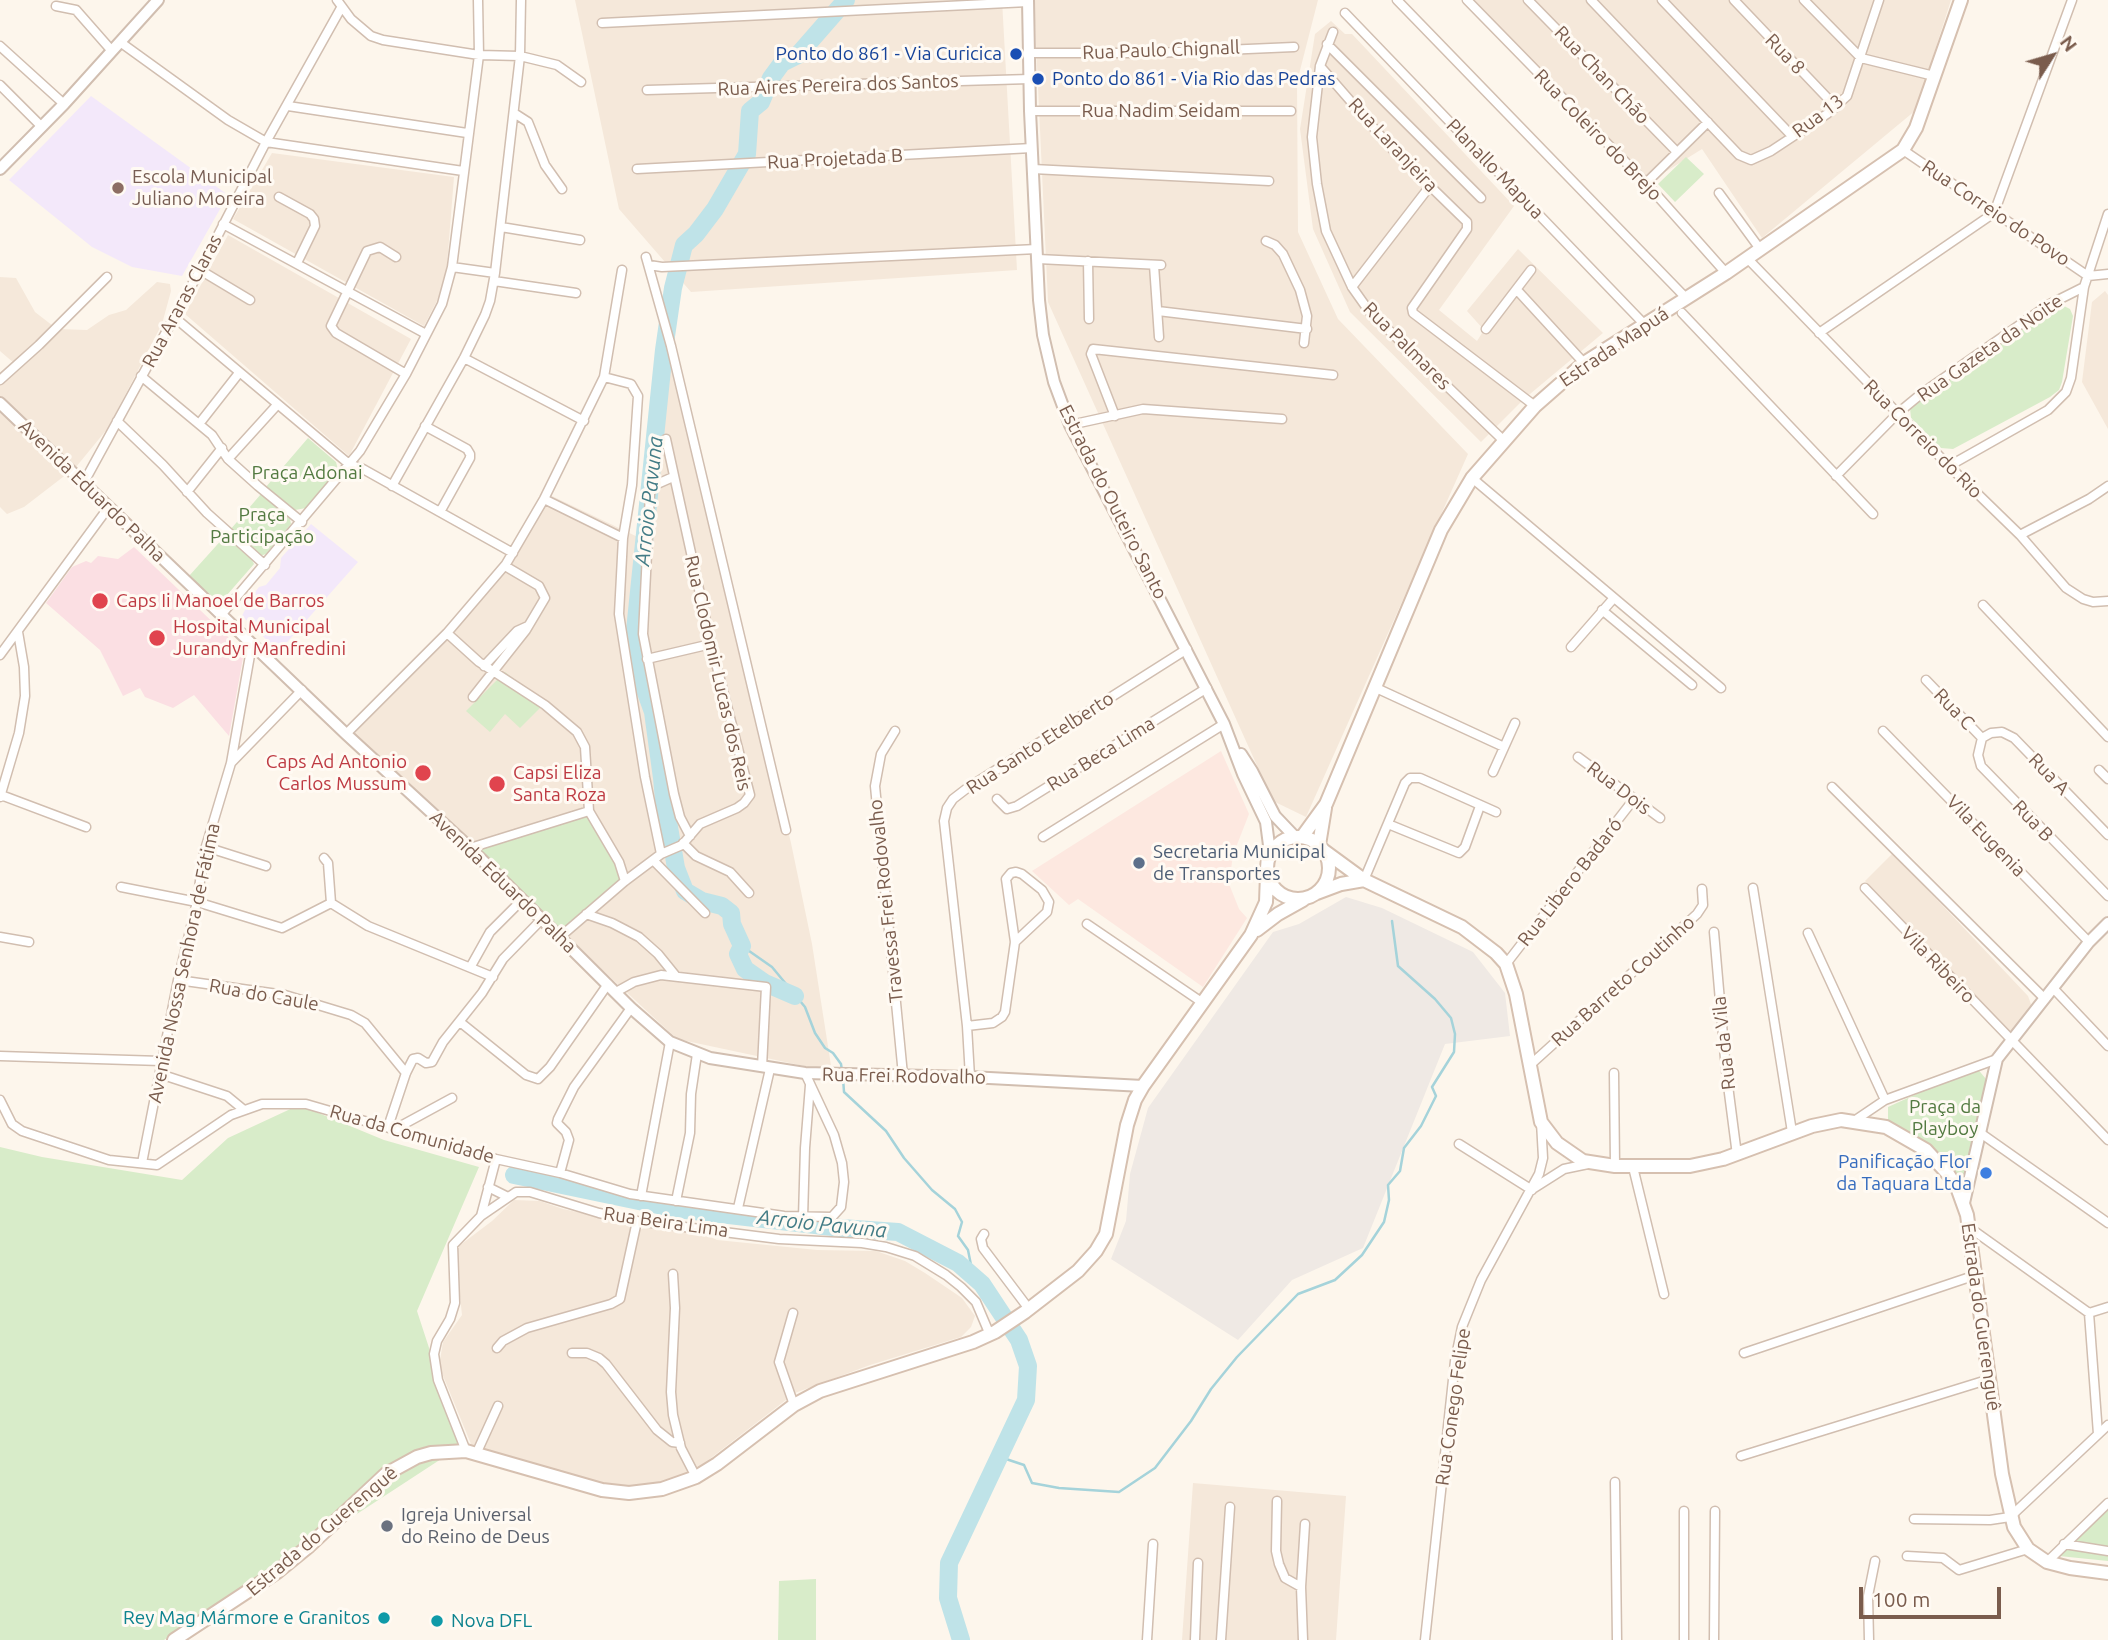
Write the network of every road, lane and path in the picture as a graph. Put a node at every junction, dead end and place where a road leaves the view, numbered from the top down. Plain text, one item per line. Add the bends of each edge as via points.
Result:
1 (158, 0) edge
2 (478, 0) edge
3 (521, 0) edge
4 (1397, 0) edge
5 (1528, 0) edge
6 (1591, 0) edge
7 (1662, 0) edge
8 (1734, 0) edge
9 (1804, 0) edge
10 (1961, 0) edge
11 (2072, 0) edge
12 (1028, 1) edge
13 (1878, 1) edge
14 (1474, 2) edge
15 (339, 4) edge
16 (56, 6) dead end
17 (1345, 13) dead end
18 (602, 23) dead end
19 (1333, 32) dead end
20 (120, 42) junction
21 (1327, 44) junction
22 (0, 46) edge
23 (1294, 47) dead end
24 (112, 51) junction
25 (1029, 53) junction
26 (479, 55) junction
27 (520, 56) junction
28 (1861, 58) junction
29 (1320, 66) junction
30 (1934, 76) junction
31 (1030, 79) junction
32 (581, 82) dead end
33 (0, 85) edge
34 (647, 90) dead end
35 (64, 104) junction
36 (288, 106) junction
37 (1836, 107) junction
38 (1030, 111) junction
39 (1291, 111) dead end
40 (514, 113) junction
41 (1708, 122) junction
42 (42, 127) junction
43 (467, 133) junction
44 (1792, 136) junction
45 (266, 142) junction
46 (1032, 148) junction
47 (1903, 150) junction
48 (1676, 151) junction
49 (0, 169) edge
50 (637, 169) dead end
51 (1033, 169) junction
52 (463, 171) junction
53 (1269, 181) dead end
54 (1646, 183) junction
55 (1430, 186) junction
56 (562, 189) dead end
57 (1719, 193) dead end
58 (279, 197) dead end
59 (1481, 198) dead end
60 (1994, 213) junction
61 (2108, 214) edge
62 (223, 224) junction
63 (501, 228) junction
64 (580, 240) dead end
65 (1266, 241) dead end
66 (1760, 249) junction
67 (1037, 254) junction
68 (396, 257) dead end
69 (1747, 258) junction
70 (1088, 261) junction
71 (297, 263) junction
72 (452, 267) junction
73 (200, 270) junction
74 (622, 270) dead end
75 (1531, 270) dead end
76 (1726, 273) junction
77 (2108, 274) edge
78 (2088, 276) junction
79 (107, 277) dead end
80 (494, 277) junction
81 (2084, 286) junction
82 (1352, 287) junction
83 (1517, 290) junction
84 (348, 291) junction
85 (576, 293) dead end
86 (1686, 299) junction
87 (250, 300) dead end
88 (1158, 311) junction
89 (1682, 313) dead end
90 (174, 317) junction
91 (1089, 319) dead end
92 (1645, 325) junction
93 (1307, 329) junction
94 (1486, 329) dead end
95 (1819, 333) junction
96 (426, 334) junction
97 (1159, 337) dead end
98 (1304, 343) dead end
99 (464, 358) junction
100 (1584, 363) junction
101 (239, 373) junction
102 (406, 374) junction
103 (1333, 375) dead end
104 (141, 376) junction
105 (604, 377) junction
106 (0, 380) edge
107 (0, 403) edge
108 (277, 405) junction
109 (1535, 405) junction
110 (1898, 413) junction
111 (1115, 416) junction
112 (1282, 419) dead end
113 (117, 421) junction
114 (584, 421) junction
115 (199, 424) junction
116 (1070, 425) junction
117 (425, 426) junction
118 (666, 439) dead end
119 (1503, 440) junction
120 (222, 447) junction
121 (228, 459) junction
122 (349, 464) junction
123 (1948, 466) junction
124 (1836, 476) junction
125 (673, 477) junction
126 (1472, 478) junction
127 (83, 484) junction
128 (393, 486) junction
129 (2108, 486) edge
130 (187, 492) junction
131 (544, 499) junction
132 (108, 508) junction
133 (440, 512) junction
134 (1873, 514) dead end
135 (302, 522) junction
136 (2021, 535) junction
137 (623, 538) junction
138 (513, 553) junction
139 (265, 565) junction
140 (505, 566) junction
141 (1613, 599) junction
142 (2108, 601) edge
143 (1983, 605) dead end
144 (1602, 610) junction
145 (222, 614) junction
146 (528, 626) junction
147 (18, 632) junction
148 (447, 633) junction
149 (252, 644) junction
150 (711, 644) junction
151 (1571, 647) dead end
152 (1187, 649) junction
153 (0, 655) edge
154 (647, 659) junction
155 (484, 666) junction
156 (493, 671) junction
157 (1926, 680) dead end
158 (1692, 685) dead end
159 (1374, 687) junction
160 (1208, 688) junction
161 (1721, 688) dead end
162 (302, 690) junction
163 (473, 697) dead end
164 (1515, 723) dead end
165 (1224, 724) junction
166 (895, 731) dead end
167 (1883, 731) dead end
168 (346, 734) junction
169 (2108, 737) edge
170 (1982, 738) junction
171 (1231, 740) junction
172 (1504, 747) junction
173 (1578, 757) dead end
174 (231, 763) junction
175 (2099, 770) dead end
176 (1493, 772) dead end
177 (2108, 779) edge
178 (1832, 787) dead end
179 (0, 796) edge
180 (996, 799) dead end
181 (1634, 799) junction
182 (1326, 804) junction
183 (1480, 806) junction
184 (589, 811) junction
185 (1496, 813) dead end
186 (1660, 818) dead end
187 (1388, 824) junction
188 (86, 827) dead end
189 (786, 830) dead end
190 (2108, 835) edge
191 (1043, 837) dead end
192 (1298, 837) junction
193 (685, 841) junction
194 (206, 847) junction
195 (470, 848) junction
196 (1321, 848) junction
197 (1270, 853) junction
198 (661, 855) junction
199 (324, 858) dead end
200 (266, 866) dead end
201 (1267, 874) junction
202 (1364, 880) junction
203 (625, 881) junction
204 (121, 887) dead end
205 (1753, 888) dead end
206 (1865, 888) dead end
207 (1702, 889) dead end
208 (748, 893) dead end
209 (1312, 896) junction
210 (2108, 896) edge
211 (522, 900) junction
212 (197, 902) junction
213 (331, 903) junction
214 (705, 913) dead end
215 (586, 914) junction
216 (542, 919) junction
217 (2108, 923) edge
218 (1087, 924) dead end
219 (1714, 932) dead end
220 (1808, 933) dead end
221 (1251, 935) junction
222 (0, 937) edge
223 (561, 937) junction
224 (29, 942) dead end
225 (1015, 942) junction
226 (2089, 942) junction
227 (1506, 964) junction
228 (471, 967) junction
229 (675, 975) junction
230 (492, 977) junction
231 (178, 980) junction
232 (612, 988) junction
233 (2053, 988) junction
234 (2045, 999) junction
235 (1203, 1003) junction
236 (631, 1008) junction
237 (460, 1022) junction
238 (967, 1026) junction
239 (670, 1042) junction
240 (2011, 1042) junction
241 (2108, 1046) edge
242 (697, 1054) junction
243 (0, 1056) edge
244 (1997, 1059) junction
245 (162, 1061) junction
246 (1530, 1066) junction
247 (766, 1068) junction
248 (406, 1073) junction
249 (1614, 1073) dead end
250 (160, 1074) junction
251 (903, 1075) junction
252 (970, 1077) junction
253 (808, 1078) junction
254 (1143, 1086) junction
255 (452, 1098) dead end
256 (0, 1100) edge
257 (1885, 1100) junction
258 (244, 1110) junction
259 (1854, 1121) junction
260 (1541, 1122) junction
261 (12, 1124) junction
262 (0, 1125) edge
263 (392, 1128) junction
264 (1792, 1132) junction
265 (1979, 1132) junction
266 (2108, 1140) edge
267 (1459, 1144) dead end
268 (1564, 1149) junction
269 (1737, 1155) junction
270 (496, 1160) junction
271 (1542, 1162) junction
272 (142, 1163) junction
273 (1590, 1163) junction
274 (1615, 1166) junction
275 (1633, 1167) junction
276 (1564, 1169) junction
277 (560, 1173) junction
278 (488, 1187) junction
279 (1532, 1190) junction
280 (641, 1196) junction
281 (508, 1197) junction
282 (676, 1201) junction
283 (1964, 1203) junction
284 (738, 1208) junction
285 (481, 1216) junction
286 (803, 1218) junction
287 (637, 1221) junction
288 (2107, 1221) edge
289 (1970, 1228) junction
290 (984, 1234) dead end
291 (673, 1274) dead end
292 (1976, 1275) junction
293 (1664, 1294) dead end
294 (2108, 1307) edge
295 (1027, 1310) junction
296 (793, 1313) dead end
297 (2089, 1313) junction
298 (993, 1334) junction
299 (497, 1349) dead end
300 (572, 1353) dead end
301 (1744, 1353) dead end
302 (1990, 1379) junction
303 (794, 1405) junction
304 (498, 1406) dead end
305 (2108, 1425) edge
306 (2098, 1434) junction
307 (680, 1443) junction
308 (471, 1451) junction
309 (1741, 1456) dead end
310 (696, 1477) junction
311 (1615, 1482) dead end
312 (1278, 1501) dead end
313 (2108, 1503) edge
314 (1230, 1507) dead end
315 (1684, 1511) dead end
316 (1715, 1511) dead end
317 (2010, 1517) junction
318 (1914, 1519) dead end
319 (1305, 1524) dead end
320 (1153, 1544) dead end
321 (2064, 1544) junction
322 (2028, 1549) junction
323 (2108, 1551) edge
324 (1907, 1556) dead end
325 (1875, 1561) dead end
326 (2047, 1562) junction
327 (1198, 1563) dead end
328 (2108, 1573) edge
329 (1301, 1587) junction
330 (174, 1640) edge
331 (1147, 1640) edge
332 (1195, 1640) edge
333 (1221, 1640) edge
334 (1303, 1640) edge
335 (1425, 1640) edge
336 (1617, 1640) edge
337 (1685, 1640) edge
338 (1714, 1640) edge
339 (1869, 1640) edge

1 - 20 street
2 - 26 street
3 - 27 street
4 - 86 street
5 - 48 street, Rua Chan Chão
6 - 41 street
7 - 44 street
8 - 37 street, Rua 8
9 - 28 street
10 - 30 main road, Estrada Mapuá
11 - 60 street
12 - 18 street
12 - 25 street, Estrada do Outeiro Santo
13 - 28 street, Rua 13
14 - 54 street, Rua Coleiro do Brejo
15 - 26 street via 371,36
15 - 36 street, Rua Araras Claras
16 - 24 street via 76,10
17 - 92 street, Planallo Mapua
19 - 21 street, Rua Palmares
20 - 24 street
20 - 45 street
21 - 29 street, Rua Palmares
21 - 59 street
22 - 35 street
23 - 25 street, Rua Paulo Chignall
24 - 35 street
25 - 31 street, Estrada do Outeiro Santo
26 - 27 street
26 - 43 street
27 - 32 street via 557,65
27 - 40 street
28 - 30 street
28 - 37 street, Rua 13 via 1847,96
29 - 55 street, Rua Laranjeira
29 - 82 street, Rua Palmares via 1312,137 1317,184 1326,231
30 - 47 main road, Estrada Mapuá
31 - 34 street, Rua Aires Pereira dos Santos
31 - 38 street, Estrada do Outeiro Santo
33 - 42 street
35 - 42 street
36 - 43 street
36 - 45 street, Rua Araras Claras
37 - 44 street, Rua 13
38 - 39 street, Rua Nadim Seidam
38 - 46 street, Estrada do Outeiro Santo
40 - 56 street via 528,122 545,165
40 - 63 street
41 - 44 street, Rua 13 via 1745,159 1756,159
41 - 48 street
42 - 49 street
43 - 52 street
45 - 52 street
45 - 62 street, Rua Araras Claras
46 - 50 street, Rua Projetada B
46 - 51 street, Estrada do Outeiro Santo
47 - 60 street, Rua Correio do Povo
47 - 66 main road, Estrada Mapuá
48 - 54 street
51 - 53 street
51 - 67 street, Estrada do Outeiro Santo
52 - 72 street
54 - 76 street, Rua Coleiro do Brejo
55 - 82 street
55 - 109 street, Rua Laranjeira via 1467,222 1467,229 1412,310
57 - 66 street
58 - 71 street via 310,214 316,226
60 - 78 street, Rua Correio do Povo
60 - 95 street
61 - 78 street
62 - 71 street
62 - 73 street, Rua Araras Claras
63 - 64 street
63 - 80 street
65 - 93 street via 1275,245 1289,264 1305,304
66 - 69 main road, Estrada Mapuá
67 - 70 street
67 - 116 street, Estrada do Outeiro Santo via 1043,335
67 - 189 street, Rua Clodomir Lucas dos Reis via 662,267 648,261
68 - 84 street via 380,247 367,251
69 - 76 main road, Estrada Mapuá
69 - 95 street, Rua Correio do Rio
70 - 88 street via 1157,265
70 - 91 street
71 - 84 street
72 - 80 street
72 - 96 street via 442,304
73 - 87 street
73 - 90 street, Rua Araras Claras
74 - 105 street
75 - 83 street
76 - 86 main road, Estrada Mapuá
77 - 78 street
78 - 81 street
79 - 106 street
80 - 85 street
80 - 99 street via 485,315
81 - 110 street, Rua Gazeta da Noite via 2048,305
81 - 123 street via 2066,392 2048,410
82 - 119 street, Rua Palmares via 1369,311
83 - 94 street
83 - 100 street
84 - 96 street
84 - 102 street via 332,331
86 - 92 main road, Estrada Mapuá
88 - 93 street
88 - 97 street
89 - 124 street
90 - 101 street
90 - 104 street, Rua Araras Claras
92 - 100 main road, Estrada Mapuá
93 - 98 street
95 - 110 street, Rua Correio do Rio
96 - 102 street
99 - 114 street
99 - 117 street
100 - 109 main road, Estrada Mapuá
101 - 108 street
101 - 115 street
102 - 122 street
103 - 111 street via 1093,349
104 - 113 street, Rua Araras Claras
104 - 115 street
105 - 114 street
105 - 137 street via 631,384 638,396 634,476
107 - 127 street, Avenida Eduardo Palha
108 - 121 street
108 - 122 street
109 - 119 main road, Estrada Mapuá
110 - 123 street, Rua Correio do Rio
110 - 124 street, Rua Gazeta da Noite
111 - 112 street via 1153,410
111 - 116 street
113 - 127 street, Rua Araras Claras
113 - 130 street
114 - 131 street
115 - 120 street
116 - 152 street, Estrada do Outeiro Santo
117 - 128 street
117 - 133 street via 470,454
118 - 125 street, Rua Clodomir Lucas dos Reis
119 - 126 main road, Estrada Mapuá
120 - 121 street
120 - 130 street
121 - 135 street
122 - 128 street
122 - 135 street
123 - 136 street, Rua Correio do Rio
124 - 134 street
125 - 150 street, Rua Clodomir Lucas dos Reis
125 - 154 street via 655,485 650,493 643,621
126 - 141 street
126 - 159 main road, Estrada Mapuá via 1441,530
127 - 132 street, Avenida Eduardo Palha
128 - 133 street
129 - 136 street
130 - 139 street
131 - 137 street
131 - 138 street
132 - 145 street, Avenida Eduardo Palha
132 - 147 street
133 - 138 street
135 - 139 street
136 - 142 street, Rua Correio do Rio via 2067,588 2093,602
137 - 198 street via 622,641
138 - 140 street
139 - 145 street
140 - 146 street via 544,591 545,598
140 - 148 street
141 - 144 street
141 - 161 street
143 - 169 street
144 - 151 street
144 - 158 street
145 - 149 street, Avenida Eduardo Palha
146 - 155 street via 517,631
146 - 156 street
147 - 153 street
147 - 179 street via 25,696
148 - 155 street
148 - 168 street
149 - 162 street, Avenida Eduardo Palha
149 - 174 street, Avenida Nossa Senhora de Fátima
150 - 154 street
150 - 193 street, Rua Clodomir Lucas dos Reis via 750,795 737,808 700,824
152 - 160 street, Estrada do Outeiro Santo
152 - 238 street, Rua Santo Etelberto via 966,789 947,808 944,821
154 - 193 street
155 - 156 street
156 - 163 street
156 - 184 street via 577,732 585,747
157 - 170 street, Rua C
159 - 172 street
159 - 182 main road, Estrada Mapuá
160 - 165 street, Estrada do Outeiro Santo
160 - 180 street, Rua Beca Lima via 1017,806 1007,809
162 - 168 street, Avenida Eduardo Palha
162 - 174 street
164 - 172 street
165 - 171 street, Estrada do Outeiro Santo
165 - 191 street, Rua Beca Lima
166 - 251 street, Travessa Frei Rodovalho via 881,754 875,786
167 - 226 street, Vila Eugenia
168 - 195 street, Avenida Eduardo Palha
170 - 190 street, Rua A via 2002,732 2014,738
170 - 210 street, Rua B via 1981,766
171 - 192 street, Estrada do Outeiro Santo via 1275,816
171 - 197 street, Estrada do Outeiro Santo via 1266,822
172 - 176 street
173 - 181 street, Rua Dois
174 - 194 street, Avenida Nossa Senhora de Fátima
175 - 177 street
178 - 234 street
179 - 188 street
181 - 186 street, Rua Dois
181 - 227 street, Rua Libero Badaró
182 - 192 main road, Estrada Mapuá via 1310,829
182 - 196 main road, Estrada Mapuá
183 - 185 street
183 - 187 street via 1413,777 1405,783
183 - 187 street via 1460,853
184 - 195 street
184 - 203 street via 620,862
187 - 202 street
192 - 196 main road
192 - 197 main road via 1281,842
193 - 198 street, Rua Clodomir Lucas dos Reis
193 - 208 street via 696,856 730,872
194 - 200 street
194 - 212 street, Avenida Nossa Senhora de Fátima
195 - 211 street, Avenida Eduardo Palha
196 - 202 main road, Estrada do Guerenguê
196 - 209 main road via 1329,873
197 - 201 main road
198 - 203 street, Rua Clodomir Lucas dos Reis
198 - 214 street
199 - 213 street
201 - 209 main road via 1289,899
201 - 221 main road, Estrada do Guerenguê via 1266,902
202 - 209 main road, Estrada do Guerenguê
202 - 227 main road, Estrada do Guerenguê via 1469,932
203 - 215 street, Rua Clodomir Lucas dos Reis
204 - 212 street
205 - 264 street
206 - 240 street, Vila Ribeiro
207 - 246 street, Rua Barreto Coutinho via 1703,905 1697,914
209 - 221 main road, Estrada do Guerenguê
211 - 216 street, Avenida Eduardo Palha
211 - 228 street via 490,932
212 - 213 street via 282,928
212 - 231 street, Avenida Nossa Senhora de Fátima
213 - 228 street via 368,926
215 - 223 street, Rua Clodomir Lucas dos Reis
215 - 229 street via 639,937
216 - 223 street, Avenida Eduardo Palha
216 - 230 street via 515,944
217 - 226 street
218 - 235 street
219 - 269 street, Rua da Vila
220 - 257 street
221 - 235 main road, Estrada do Guerenguê
222 - 224 street
223 - 232 street, Avenida Eduardo Palha
225 - 225 street via 1047,912 1049,902 1042,890 1016,872 1006,879
225 - 238 street via 1005,1012 993,1023
226 - 233 street
227 - 246 main road, Estrada do Guerenguê
228 - 230 street
229 - 232 street
229 - 247 street via 766,987
230 - 237 street
231 - 245 street, Avenida Nossa Senhora de Fátima
231 - 248 street, Rua do Caule via 285,995 351,1015 365,1023
232 - 236 street, Avenida Eduardo Palha
232 - 237 street via 538,1079 526,1075
233 - 234 street
233 - 241 street
234 - 240 street
235 - 254 main road, Estrada do Guerenguê
236 - 239 street, Avenida Eduardo Palha
236 - 277 street via 574,1087 558,1119 569,1143
237 - 248 street via 432,1062 415,1058
238 - 252 street, Rua Santo Etelberto
239 - 242 street, Rua Frei Rodovalho
239 - 280 street
240 - 244 street
240 - 266 street, Vila Ribeiro
242 - 247 street, Rua Frei Rodovalho
242 - 282 street via 690,1133
243 - 245 street
244 - 257 street
244 - 265 street
245 - 250 street, Avenida Nossa Senhora de Fátima
246 - 260 main road, Estrada do Guerenguê
247 - 253 street, Rua Frei Rodovalho
247 - 284 street
248 - 263 street
249 - 274 street
250 - 258 street via 227,1096
250 - 272 street, Avenida Nossa Senhora de Fátima
251 - 252 street, Rua Frei Rodovalho
251 - 253 street, Rua Frei Rodovalho
252 - 254 street, Rua Frei Rodovalho
253 - 286 street
253 - 286 street, Rua da Comunidade via 834,1135 844,1182 841,1206 832,1217
254 - 295 main road, Estrada do Guerenguê via 1126,1125 1106,1234 1078,1271
255 - 263 street
256 - 261 street
257 - 259 street
258 - 263 street, Rua da Comunidade via 275,1102 306,1104
258 - 272 street, Rua da Comunidade via 161,1163
259 - 264 main road, Estrada do Guerenguê via 1828,1122
259 - 283 main road, Estrada do Guerenguê via 1886,1127 1926,1150 1948,1174
260 - 268 main road, Estrada do Guerenguê
260 - 271 street, Rua Conego Felipe
261 - 262 street
261 - 272 street, Rua da Comunidade via 109,1160
263 - 270 street, Rua da Comunidade
264 - 269 main road, Estrada do Guerenguê
265 - 283 street
265 - 288 street
267 - 279 street
268 - 271 street via 1553,1147
268 - 273 main road, Estrada do Guerenguê
268 - 276 street via 1568,1161
269 - 275 main road, Estrada do Guerenguê via 1690,1166
270 - 277 street, Rua da Comunidade
270 - 278 street
271 - 279 street, Rua Conego Felipe
273 - 274 main road, Estrada do Guerenguê
273 - 276 street, Rua Conego Felipe
274 - 275 main road, Estrada do Guerenguê
275 - 293 street
276 - 279 street, Rua Conego Felipe
277 - 280 street, Rua da Comunidade
278 - 281 street
278 - 285 street
279 - 335 street, Rua Conego Felipe via 1480,1280 1462,1327
280 - 282 street, Rua da Comunidade
281 - 285 street
281 - 287 street, Rua Beira Lima via 522,1191 540,1194
282 - 284 street, Rua da Comunidade
283 - 289 main road, Estrada do Guerenguê
284 - 286 street, Rua da Comunidade
285 - 308 street via 453,1245 456,1303 434,1353 438,1380
287 - 298 street, Rua Beira Lima via 899,1250 931,1265 969,1295
287 - 299 street via 620,1299 527,1328
289 - 292 main road, Estrada do Guerenguê
289 - 297 street
290 - 295 street via 983,1248
291 - 307 street via 671,1392
292 - 301 street
292 - 302 main road, Estrada do Guerenguê
294 - 297 street
295 - 298 main road, Estrada do Guerenguê
296 - 303 street via 779,1362
297 - 306 street
298 - 303 main road, Estrada do Guerenguê via 835,1385
300 - 307 street via 599,1358 657,1430
302 - 309 street
302 - 317 main road, Estrada do Guerenguê
303 - 310 main road, Estrada do Guerenguê
304 - 308 street
305 - 306 street
306 - 317 street
307 - 310 street
308 - 310 main road, Estrada do Guerenguê via 613,1492 653,1490
308 - 330 main road, Estrada do Guerenguê via 431,1453 386,1474 276,1572
311 - 336 street
312 - 329 street via 1279,1564 1285,1578
313 - 321 street
314 - 333 street
315 - 337 street
316 - 338 street
317 - 318 street
317 - 322 main road, Estrada do Guerenguê
319 - 329 street
320 - 331 street
321 - 323 street
321 - 326 street
322 - 324 street via 1959,1570 1942,1558
322 - 326 main road, Estrada do Guerenguê
325 - 339 street via 1868,1597
326 - 328 main road, Estrada do Guerenguê
327 - 332 street
329 - 334 street

